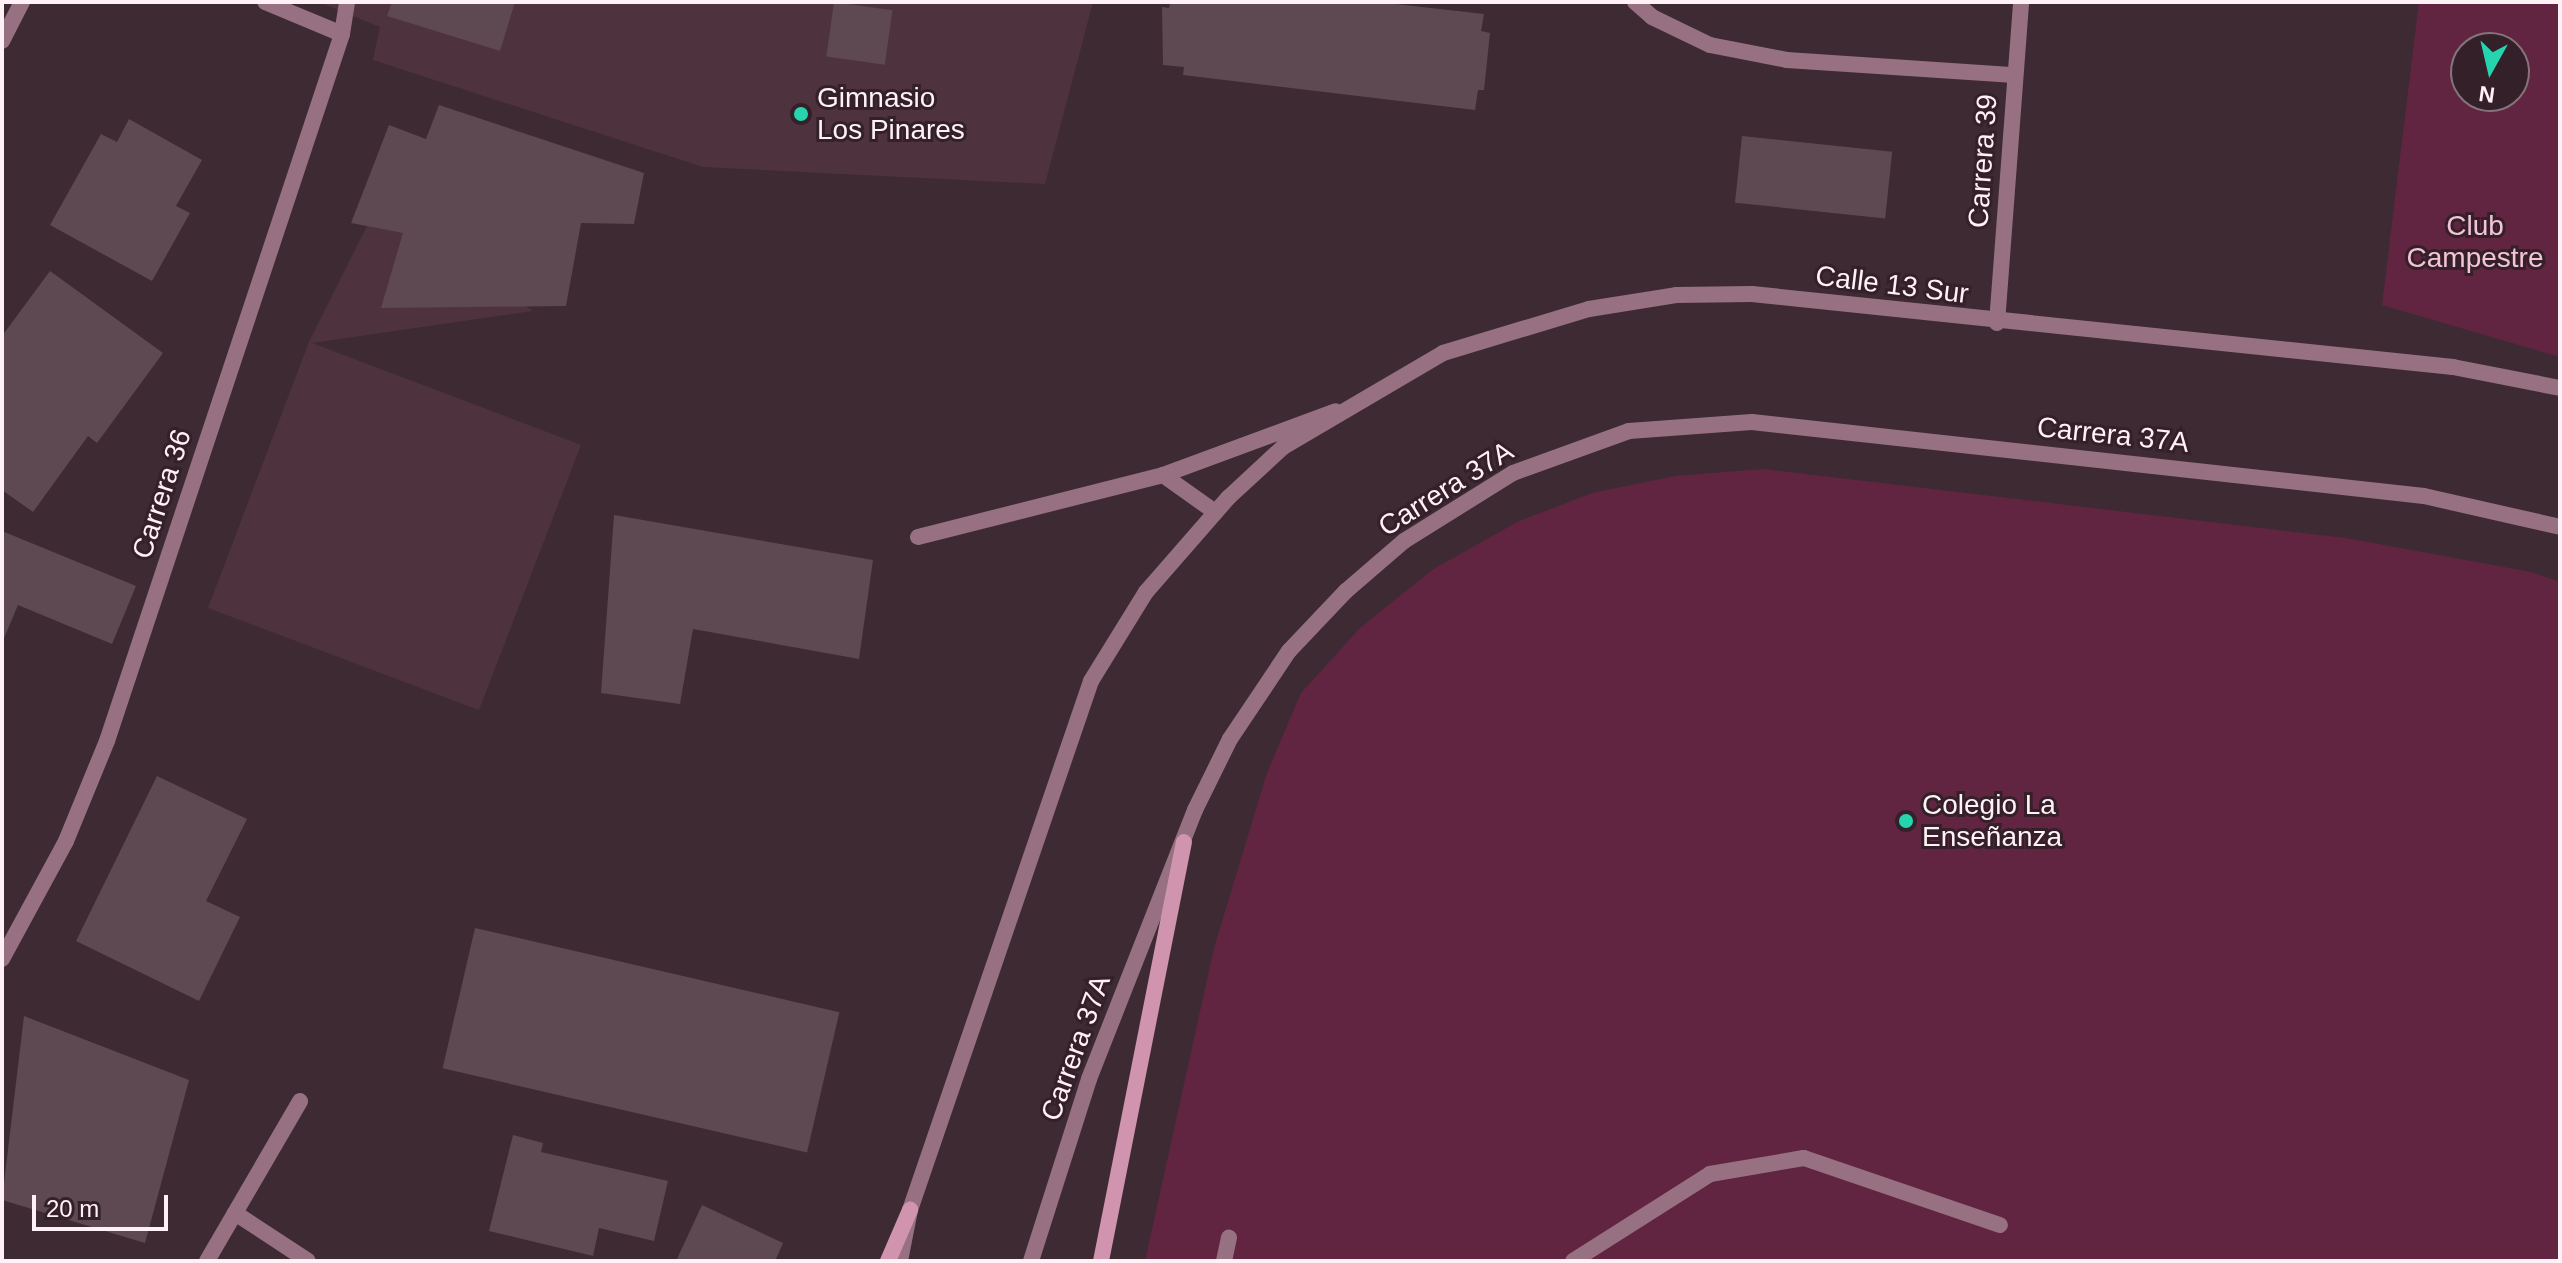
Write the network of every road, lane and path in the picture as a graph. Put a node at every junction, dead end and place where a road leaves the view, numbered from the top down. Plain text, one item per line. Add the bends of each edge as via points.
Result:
1 (22, 2) edge
2 (265, 2) edge
3 (347, 2) edge
4 (1635, 2) edge
5 (2021, 2) edge
6 (342, 34) junction
7 (2, 41) edge
8 (2015, 75) junction
9 (1997, 323) junction
10 (2560, 388) edge
11 (1345, 407) junction
12 (1163, 475) junction
13 (1215, 512) junction
14 (2560, 527) edge
15 (918, 537) dead end
16 (1184, 842) junction
17 (2, 959) edge
18 (300, 1101) dead end
19 (910, 1210) junction
20 (235, 1213) junction
21 (2000, 1225) dead end
22 (1229, 1238) dead end
23 (207, 1261) edge
24 (308, 1261) edge
25 (888, 1261) edge
26 (900, 1261) edge
27 (1031, 1261) edge
28 (1101, 1261) edge
29 (1224, 1261) edge
30 (1573, 1261) edge

1 - 7 street
2 - 6 street
3 - 6 street, Carrera 36
4 - 8 street via 1652,17 1710,45 1787,60
5 - 8 street, Carrera 39
6 - 17 street, Carrera 36 via 107,741 66,841
8 - 9 street, Carrera 39
9 - 10 street, Calle 13 Sur via 2453,367
9 - 11 street, Calle 13 Sur via 1752,294 1676,295 1589,309 1443,353
11 - 12 street
11 - 13 street via 1283,447
12 - 13 street
12 - 15 street
13 - 19 street via 1146,592 1091,681
14 - 16 street, Carrera 37A via 2424,496 1767,424 1629,431 1513,473 1404,541 1346,591 1289,651 1230,739
16 - 27 street, Carrera 37A via 1089,1079
16 - 28 main road
18 - 20 street
19 - 25 main road
19 - 26 street
20 - 23 street
20 - 24 street
21 - 30 street via 1804,1158 1710,1174
22 - 29 street

